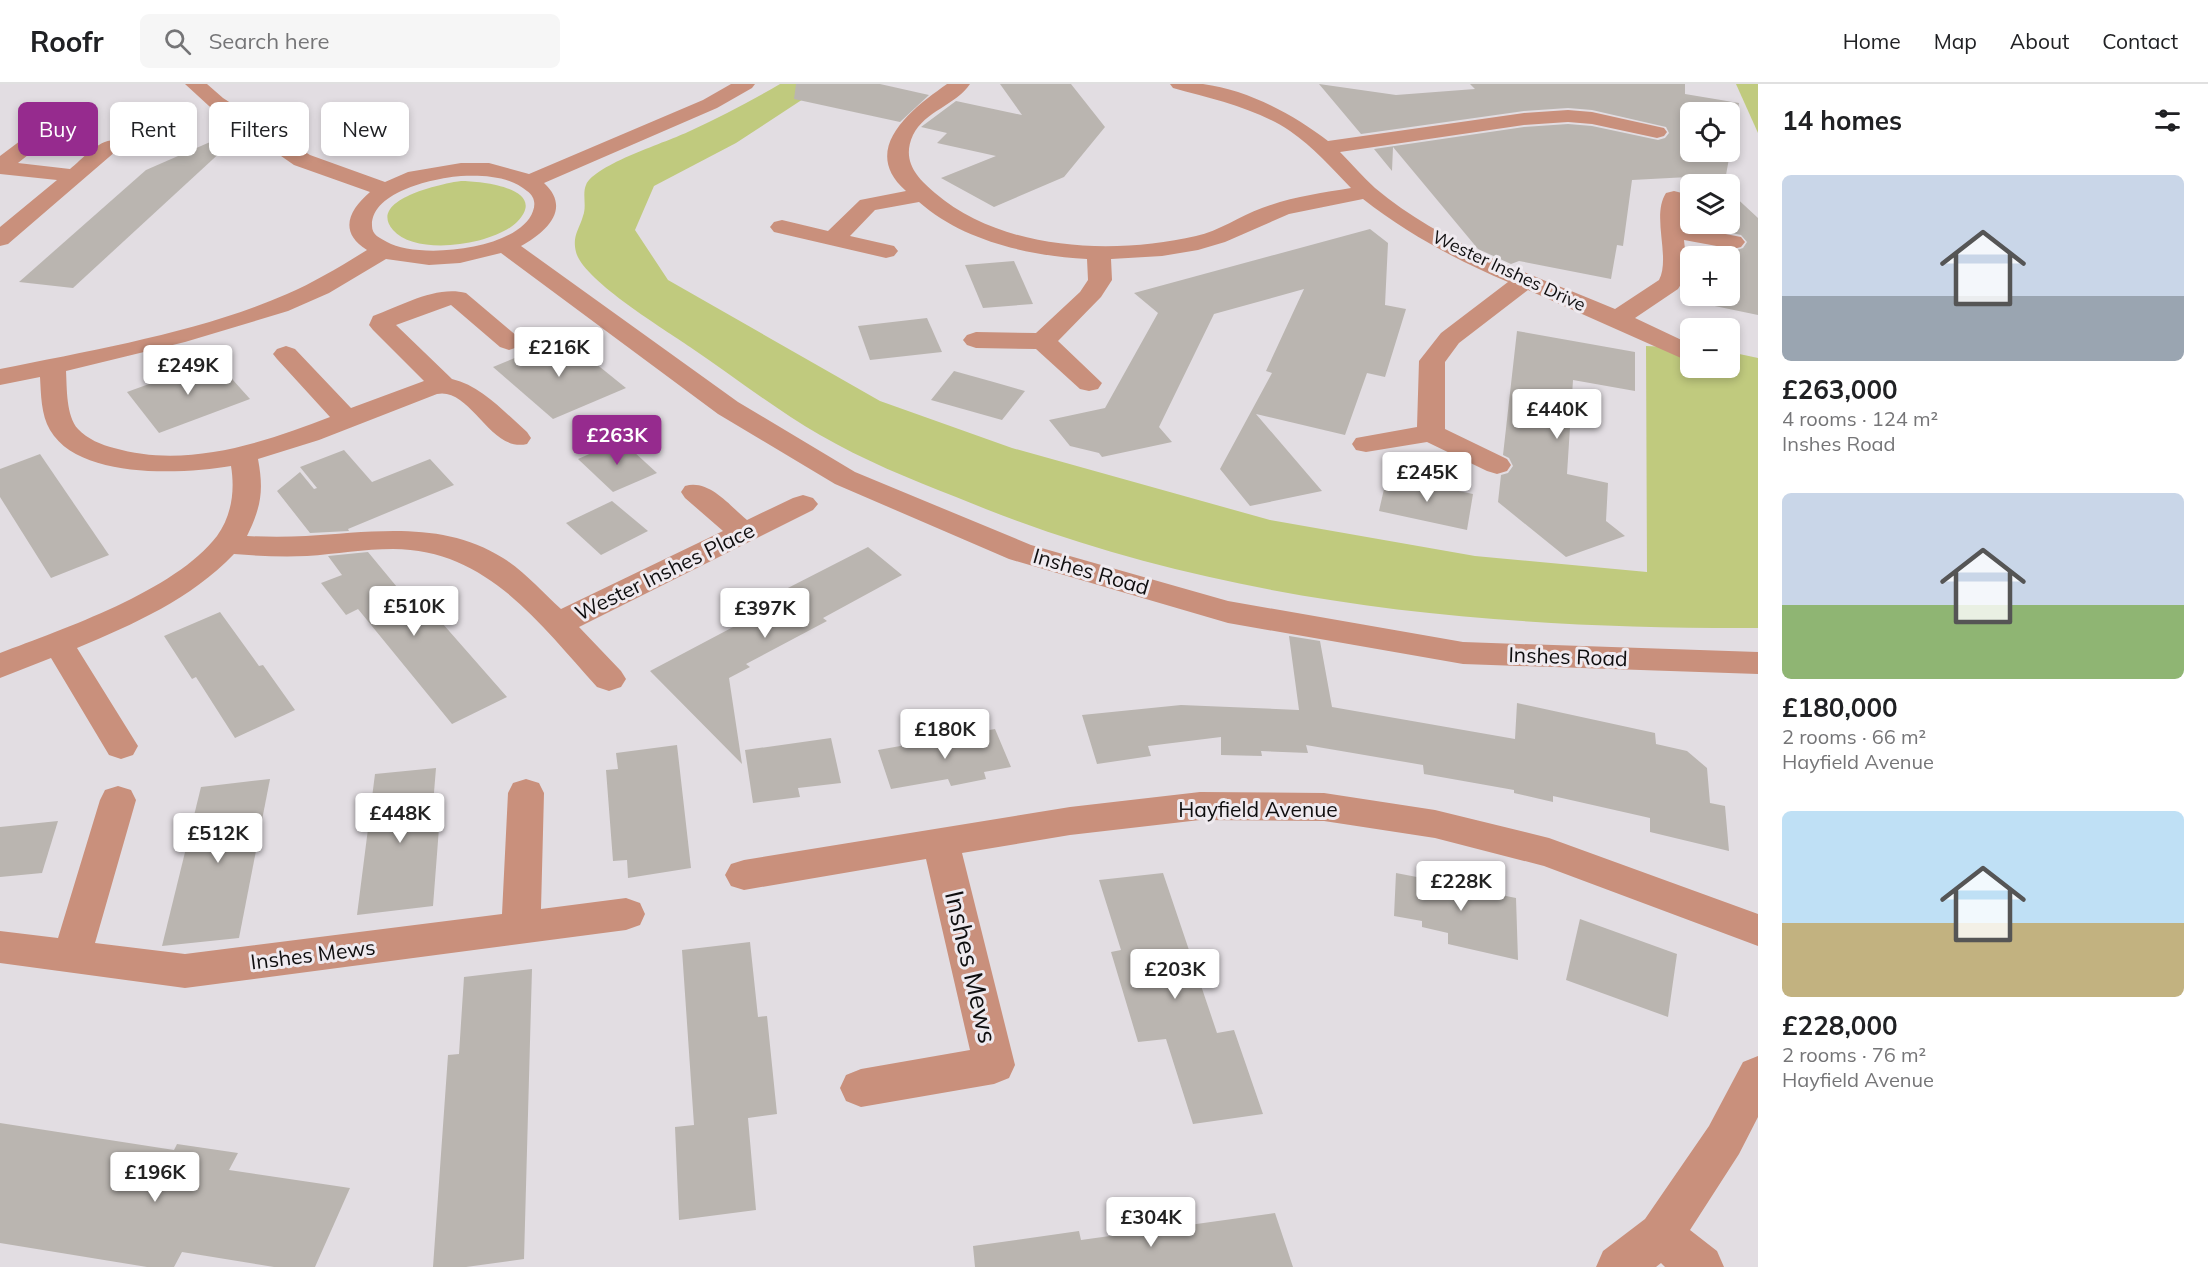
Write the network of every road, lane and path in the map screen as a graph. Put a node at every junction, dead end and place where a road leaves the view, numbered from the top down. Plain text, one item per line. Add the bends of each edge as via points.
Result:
1 (195, 84) edge
2 (745, 84) edge
3 (960, 84) edge
4 (1180, 84) edge
5 (1580, 94) dead end
6 (1582, 117) junction
7 (1657, 132) dead end
8 (110, 147) edge
9 (1324, 148) junction
10 (18, 152) edge
11 (0, 166) edge
12 (75, 176) junction
13 (530, 182) junction
14 (386, 190) junction
15 (1367, 192) junction
16 (921, 195) junction
17 (1674, 198) dead end
18 (0, 208) edge
19 (33, 211) junction
20 (782, 227) dead end
21 (1672, 231) junction
22 (834, 238) junction
23 (0, 239) edge
24 (1733, 242) dead end
25 (505, 245) junction
26 (384, 250) junction
27 (886, 251) dead end
28 (1099, 253) junction
29 (1524, 281) junction
30 (1617, 319) junction
31 (976, 340) dead end
32 (509, 342) dead end
33 (1043, 342) junction
34 (1680, 348) edge
35 (286, 354) dead end
36 (52, 366) junction
37 (0, 377) edge
38 (1089, 383) dead end
39 (443, 385) junction
40 (347, 418) junction
41 (1431, 433) junction
42 (517, 438) dead end
43 (1366, 444) dead end
44 (243, 455) junction
45 (1497, 465) dead end
46 (695, 492) dead end
47 (803, 504) dead end
48 (744, 533) junction
49 (228, 544) junction
50 (558, 624) junction
51 (57, 642) junction
52 (0, 666) edge
53 (1755, 670) edge
54 (609, 679) dead end
55 (121, 746) dead end
56 (526, 793) dead end
57 (118, 800) dead end
58 (941, 843) junction
59 (744, 875) dead end
60 (626, 914) dead end
61 (521, 928) junction
62 (1758, 930) edge
63 (0, 947) edge
64 (72, 956) junction
65 (1758, 1075) edge
66 (861, 1088) dead end
67 (1661, 1235) junction
68 (1619, 1267) edge
69 (1701, 1267) edge

1 - 14 street via 302,160
2 - 13 street via 710,104
3 - 16 street via 918,116 903,133 898,152 904,177
4 - 9 street, Wester Inshes Drive via 1266,111
5 - 6 street
6 - 7 street
6 - 9 street via 1524,119
8 - 12 street
9 - 15 street, Wester Inshes Drive
10 - 11 street
11 - 12 street
12 - 19 street
13 - 14 street via 511,174 460,169 416,177
13 - 25 street via 542,192 546,205 541,219 527,233
14 - 26 street via 361,215 360,228 368,240
15 - 28 street via 1269,213 1199,243
15 - 29 street, Wester Inshes Drive via 1431,236
16 - 22 street via 868,205
16 - 28 street via 955,219 990,233 1036,246
17 - 21 street
18 - 19 street
19 - 23 street
20 - 22 street
21 - 24 street
21 - 30 street via 1675,272 1669,284
22 - 27 street
25 - 26 street via 442,258
25 - 53 street, Inshes Road via 728,408 845,478 1020,552 1228,612 1463,653
26 - 36 street via 280,306
28 - 33 street via 1100,280 1095,289
29 - 30 street, Wester Inshes Drive
29 - 41 street via 1450,338 1432,361
30 - 34 street, Wester Inshes Drive
31 - 33 street
32 - 39 street via 457,298 446,298 382,321
33 - 38 street
35 - 40 street
36 - 37 street
36 - 44 street via 56,404 64,430 86,448 145,464 194,463
39 - 40 street
39 - 42 street via 457,387
40 - 44 street
41 - 43 street
41 - 45 street
44 - 49 street via 249,484 243,515
46 - 48 street
47 - 48 street, Wester Inshes Place
48 - 50 street, Wester Inshes Place
49 - 50 street, Wester Inshes Place via 306,546 406,539 450,546 483,559
49 - 51 street via 191,576 146,604
50 - 54 street
51 - 52 street
51 - 55 street
56 - 61 street
57 - 64 street
58 - 59 street, Hayfield Avenue
58 - 62 street, Hayfield Avenue via 1070,821 1200,806 1324,807 1435,824 1549,853
58 - 66 street, Inshes Mews via 994,1065
60 - 61 street, Inshes Mews
61 - 64 street, Inshes Mews via 185,971
63 - 64 street, Inshes Mews
65 - 67 street via 1724,1140
67 - 68 street
67 - 69 street

